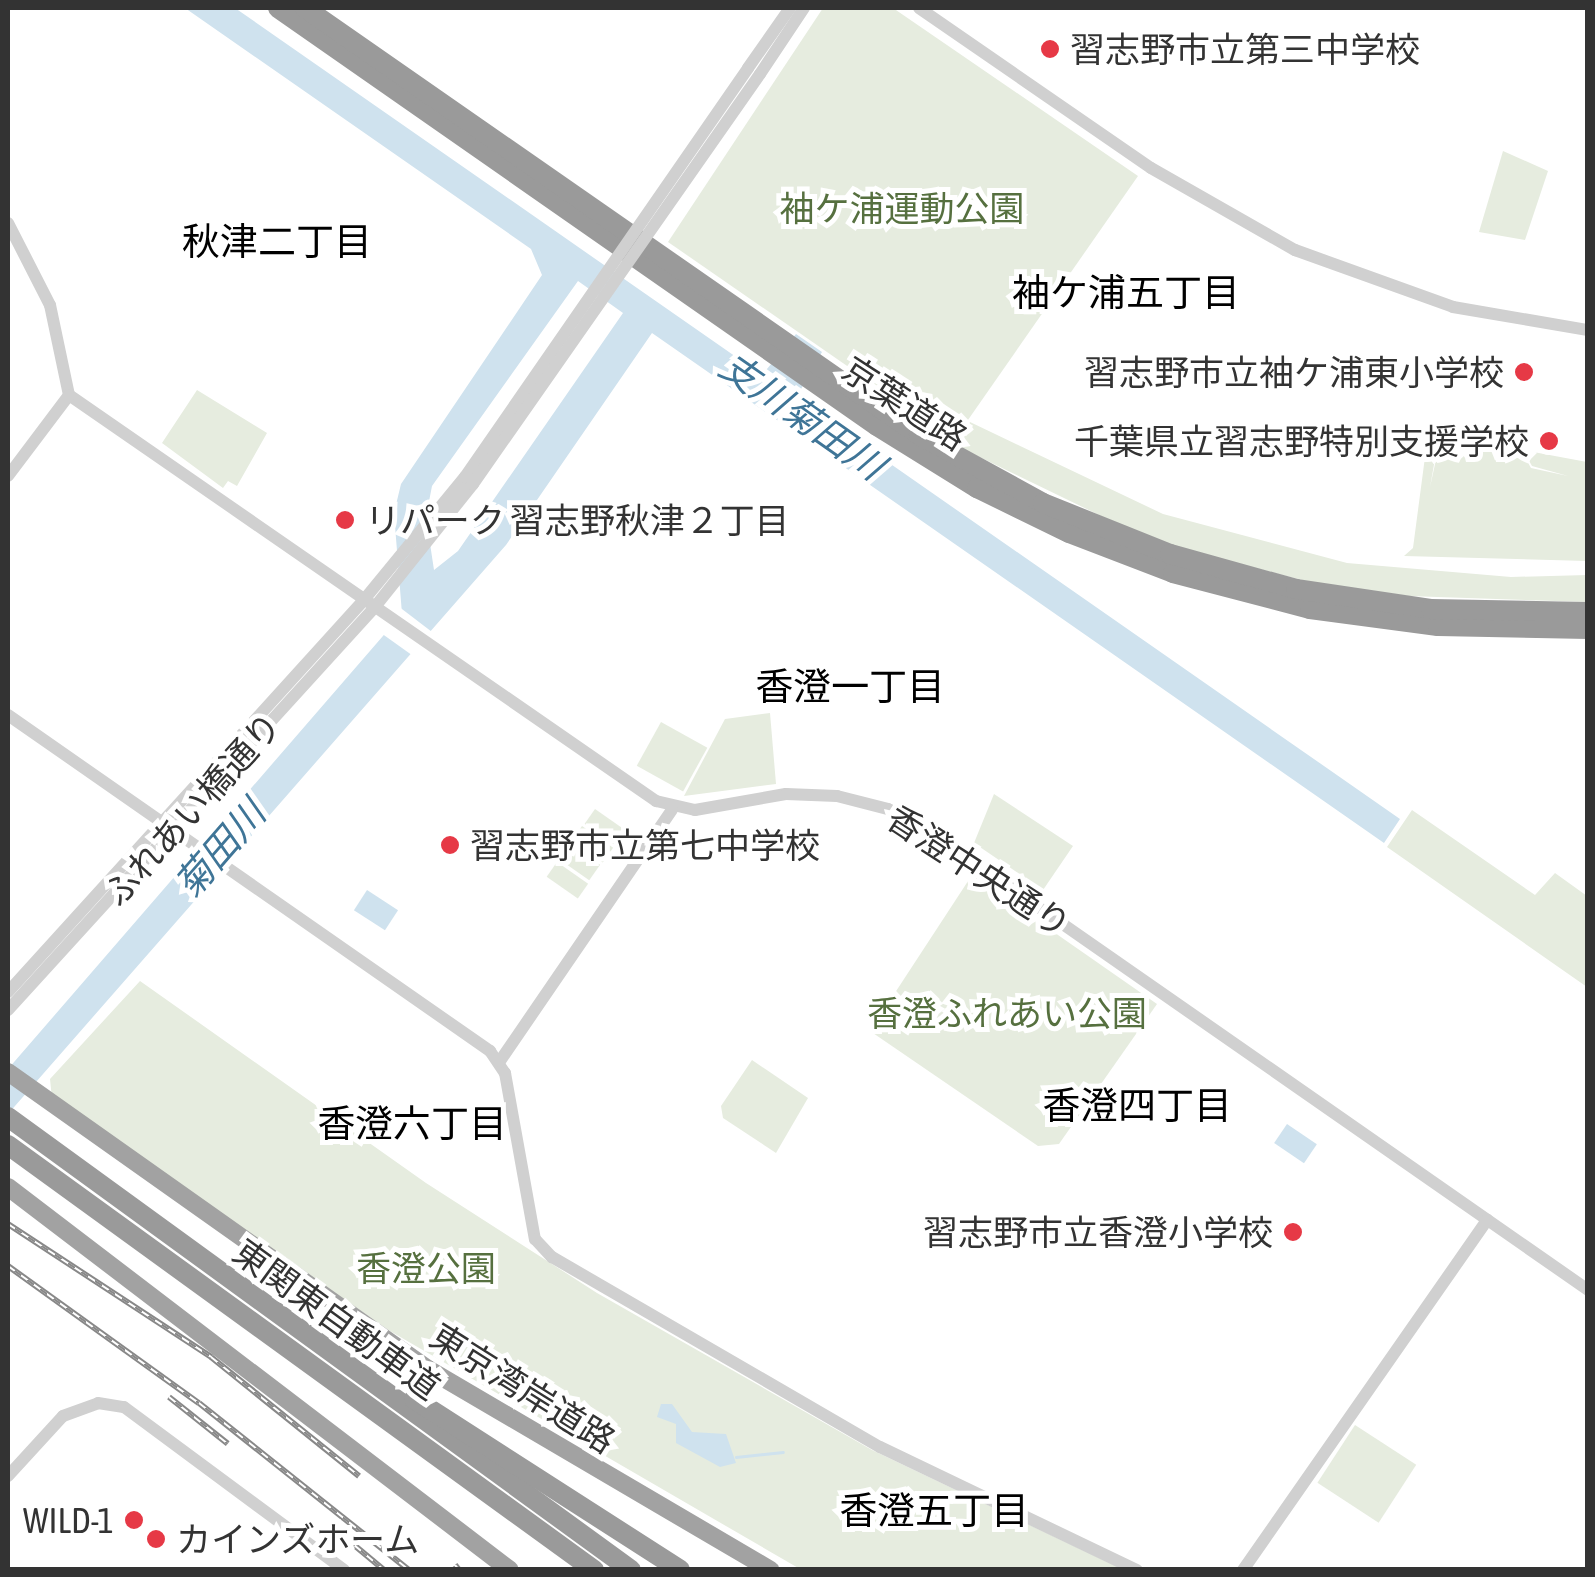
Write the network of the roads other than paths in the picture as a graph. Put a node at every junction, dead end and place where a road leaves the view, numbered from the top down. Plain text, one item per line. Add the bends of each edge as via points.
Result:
1 (278, 8) edge
2 (305, 8) edge
3 (790, 8) edge
4 (804, 8) edge
5 (920, 8) edge
6 (754, 71) junction
7 (8, 223) edge
8 (1588, 330) edge
9 (779, 348) junction
10 (813, 372) junction
11 (69, 395) junction
12 (8, 476) edge
13 (369, 604) junction
14 (1588, 612) edge
15 (1588, 628) edge
16 (8, 714) edge
17 (672, 810) junction
18 (169, 825) junction
19 (8, 992) edge
20 (8, 1010) edge
21 (500, 1062) junction
22 (8, 1072) edge
23 (8, 1117) edge
24 (8, 1145) edge
25 (8, 1187) edge
26 (1487, 1220) junction
27 (1588, 1290) edge
28 (256, 1300) junction
29 (8, 1476) edge
30 (550, 1540) junction
31 (340, 1568) edge
32 (510, 1570) edge
33 (574, 1570) edge
34 (594, 1570) edge
35 (631, 1570) edge
36 (680, 1570) edge
37 (770, 1570) edge
38 (1137, 1570) edge
39 (1243, 1570) edge

1 - 9 highway, 京葉道路
2 - 9 highway, 京葉道路
3 - 6 street
4 - 6 street
5 - 8 street via 1151,168 1295,250 1453,307
6 - 13 street, ふれあい橋通り, bridge via 469,481
7 - 11 street via 50,305
9 - 10 highway, 京葉道路
10 - 14 highway, 京葉道路 via 983,472 1170,554 1296,589 1388,604 1483,613
10 - 15 highway, 京葉道路 via 977,488 1173,573 1310,609 1398,623
11 - 12 street
11 - 13 street
13 - 17 street
13 - 18 street, ふれあい橋通り
16 - 18 street
17 - 21 street
17 - 26 street, 香澄中央通り via 786,794 838,796 888,809
18 - 19 street, ふれあい橋通り
18 - 20 street, ふれあい橋通り
18 - 21 street
21 - 38 street via 535,1238 552,1257 880,1447
22 - 37 highway, 東京湾岸道路 via 428,1368
23 - 28 highway, 東関東自動車道
24 - 30 highway, 東関東自動車道
25 - 32 highway
26 - 27 street, 香澄中央通り
26 - 39 street
28 - 35 highway, 東関東自動車道
28 - 36 highway
29 - 31 street via 63,1416 98,1403 124,1407
30 - 33 highway
30 - 34 highway, 東関東自動車道

